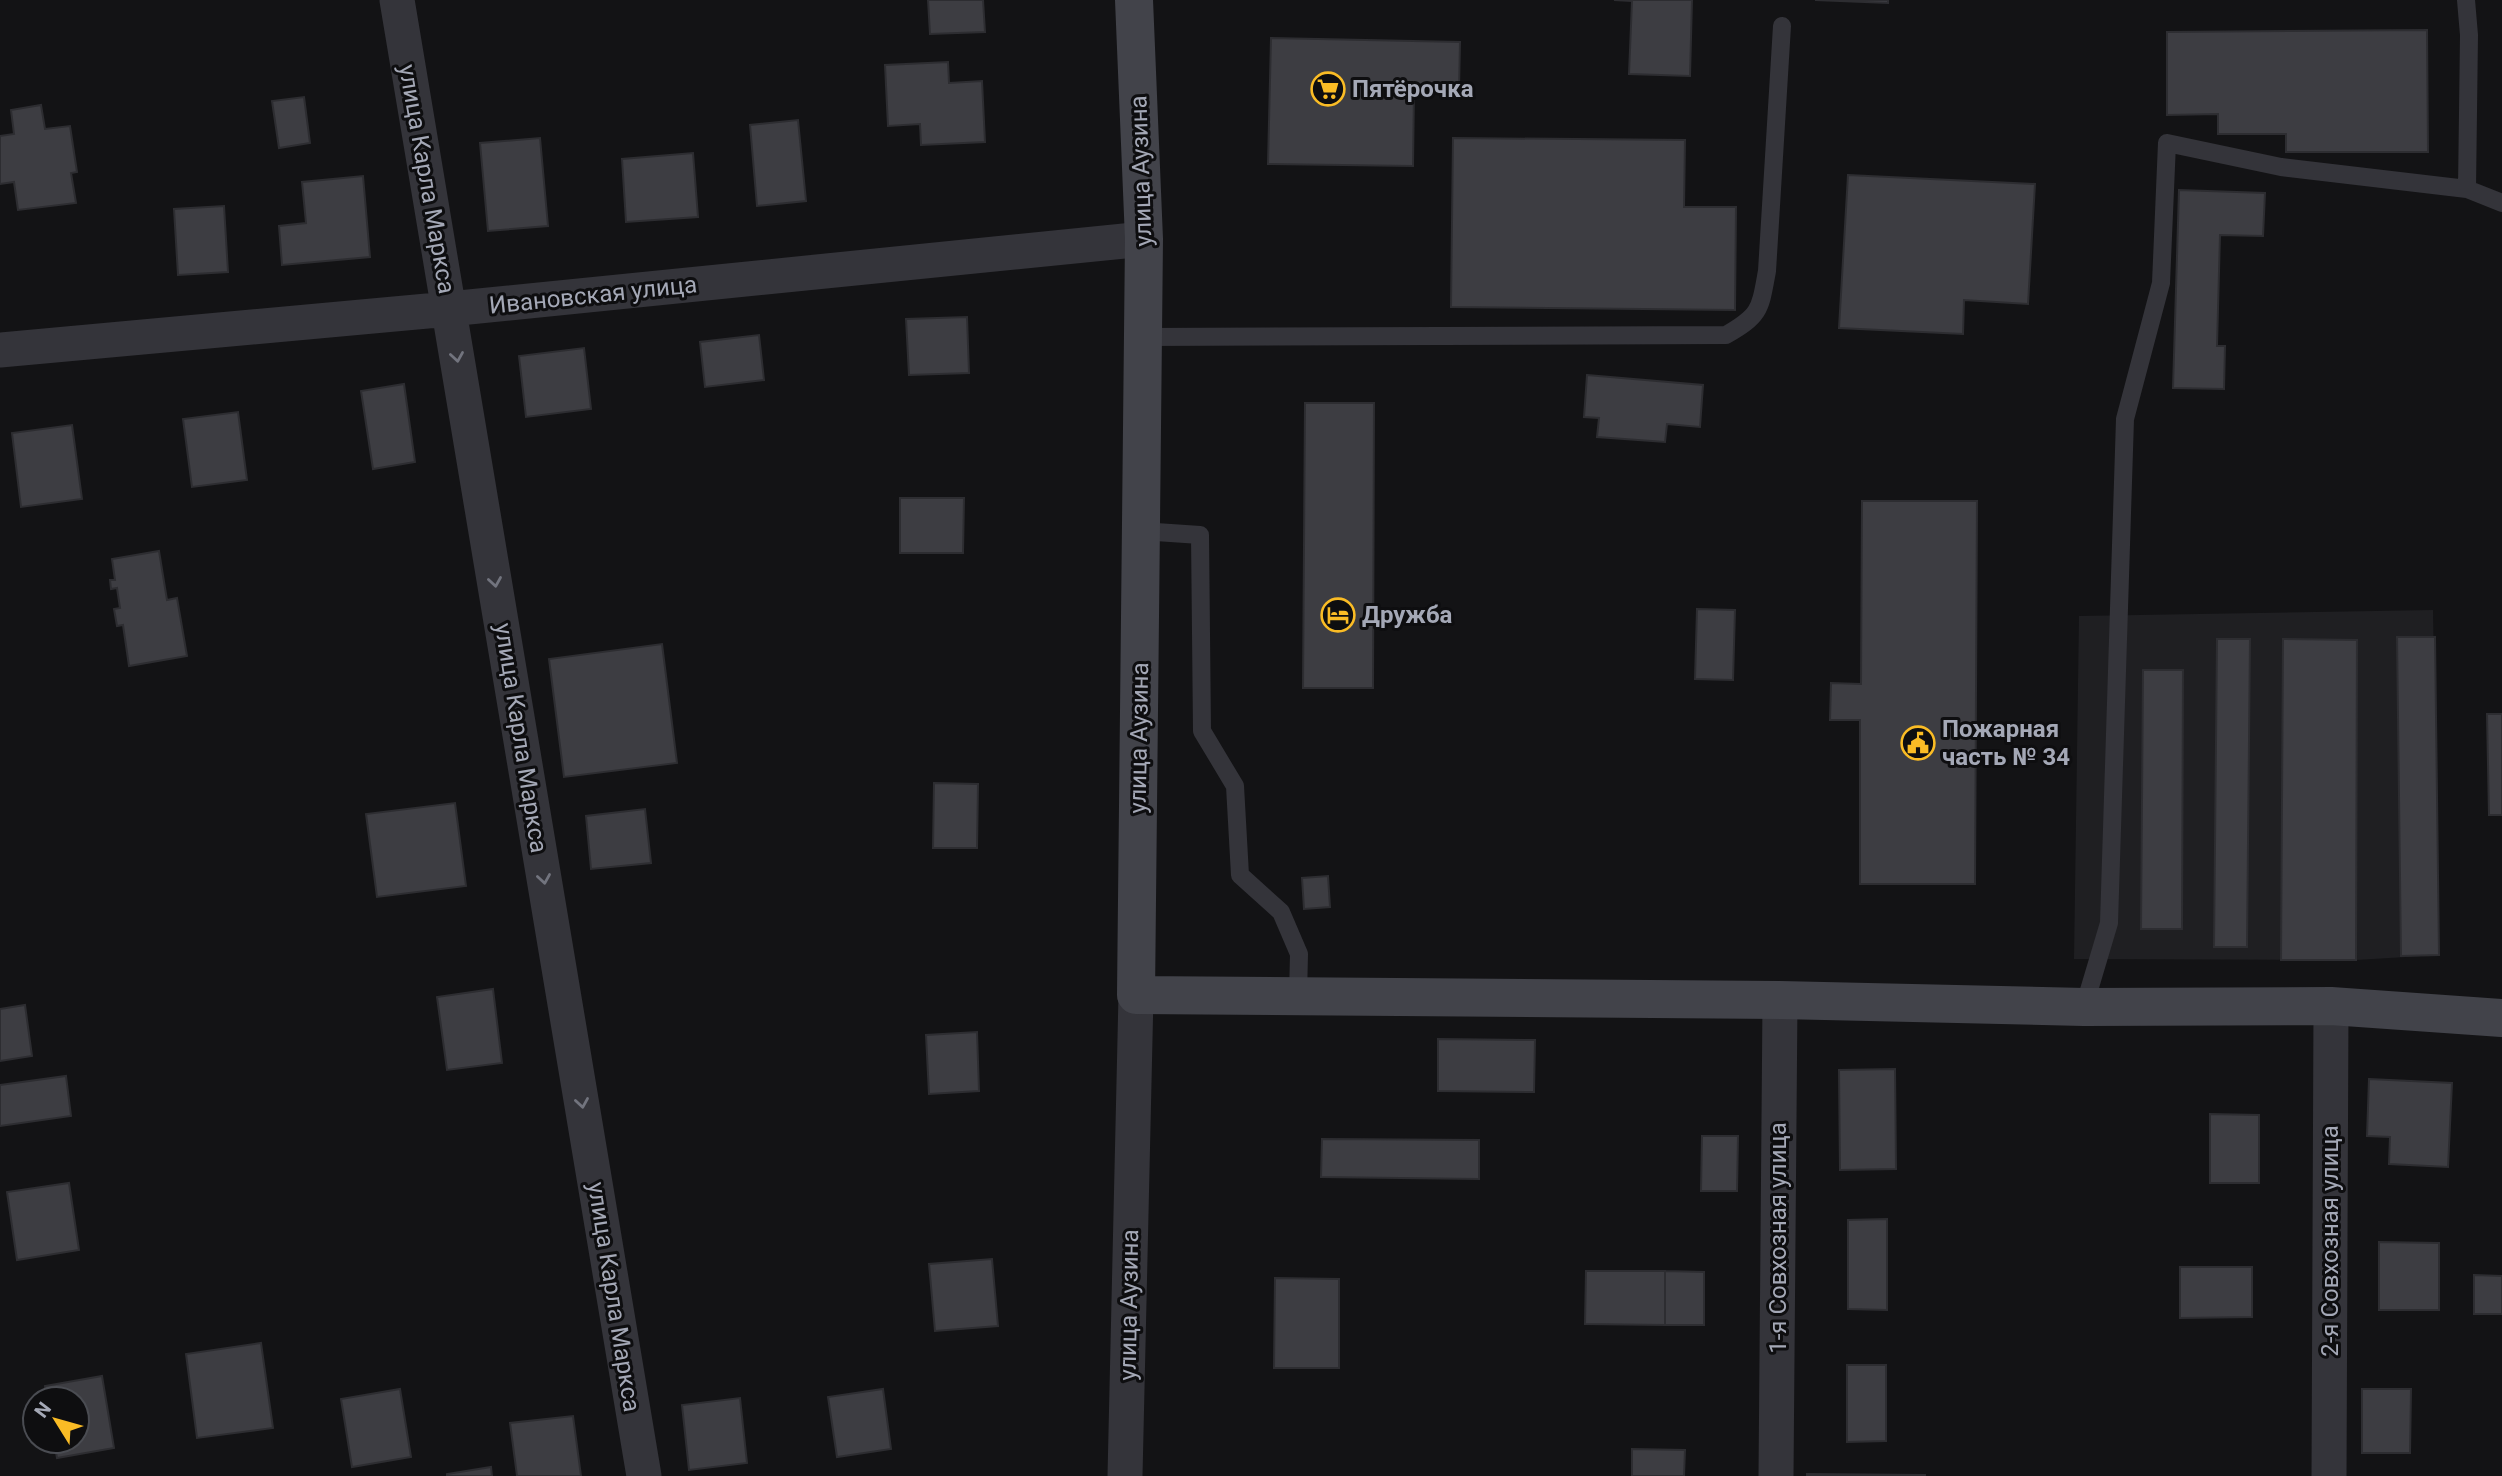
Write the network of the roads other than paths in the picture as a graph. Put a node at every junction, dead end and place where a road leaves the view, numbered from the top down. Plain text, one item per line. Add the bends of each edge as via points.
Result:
1 (397, 0) edge
2 (1133, 0) edge
3 (2466, 0) edge
4 (1782, 26) dead end
5 (2467, 189) junction
6 (2502, 203) edge
7 (1144, 239) junction
8 (449, 309) junction
9 (1144, 337) junction
10 (0, 350) edge
11 (1141, 531) junction
12 (1136, 995) junction
13 (1298, 996) junction
14 (1780, 1000) junction
15 (2331, 1006) junction
16 (2084, 1007) junction
17 (2502, 1018) edge
18 (644, 1476) edge
19 (1125, 1476) edge
20 (1776, 1476) edge
21 (2329, 1476) edge

1 - 8 street, улица Карла Маркса
2 - 7 main road, улица Аузина
3 - 5 lane
4 - 9 lane via 1767,271 1760,308 1748,322 1726,335
5 - 6 lane
5 - 16 lane via 2281,167 2167,143 2161,283 2125,419 2109,923
7 - 8 street, Ивановская улица
7 - 9 main road, улица Аузина
8 - 10 street, Ивановская улица
8 -> 18 street, улица Карла Маркса
9 - 11 main road, улица Аузина
11 - 12 main road, улица Аузина
11 - 13 lane via 1200,535 1202,731 1235,786 1240,875 1281,912 1299,954
12 - 13 main road
12 - 19 street, улица Аузина
13 - 14 main road
14 - 16 main road
14 - 20 street, 1-я Совхозная улица
15 - 16 main road
15 - 17 main road
15 - 21 street, 2-я Совхозная улица

